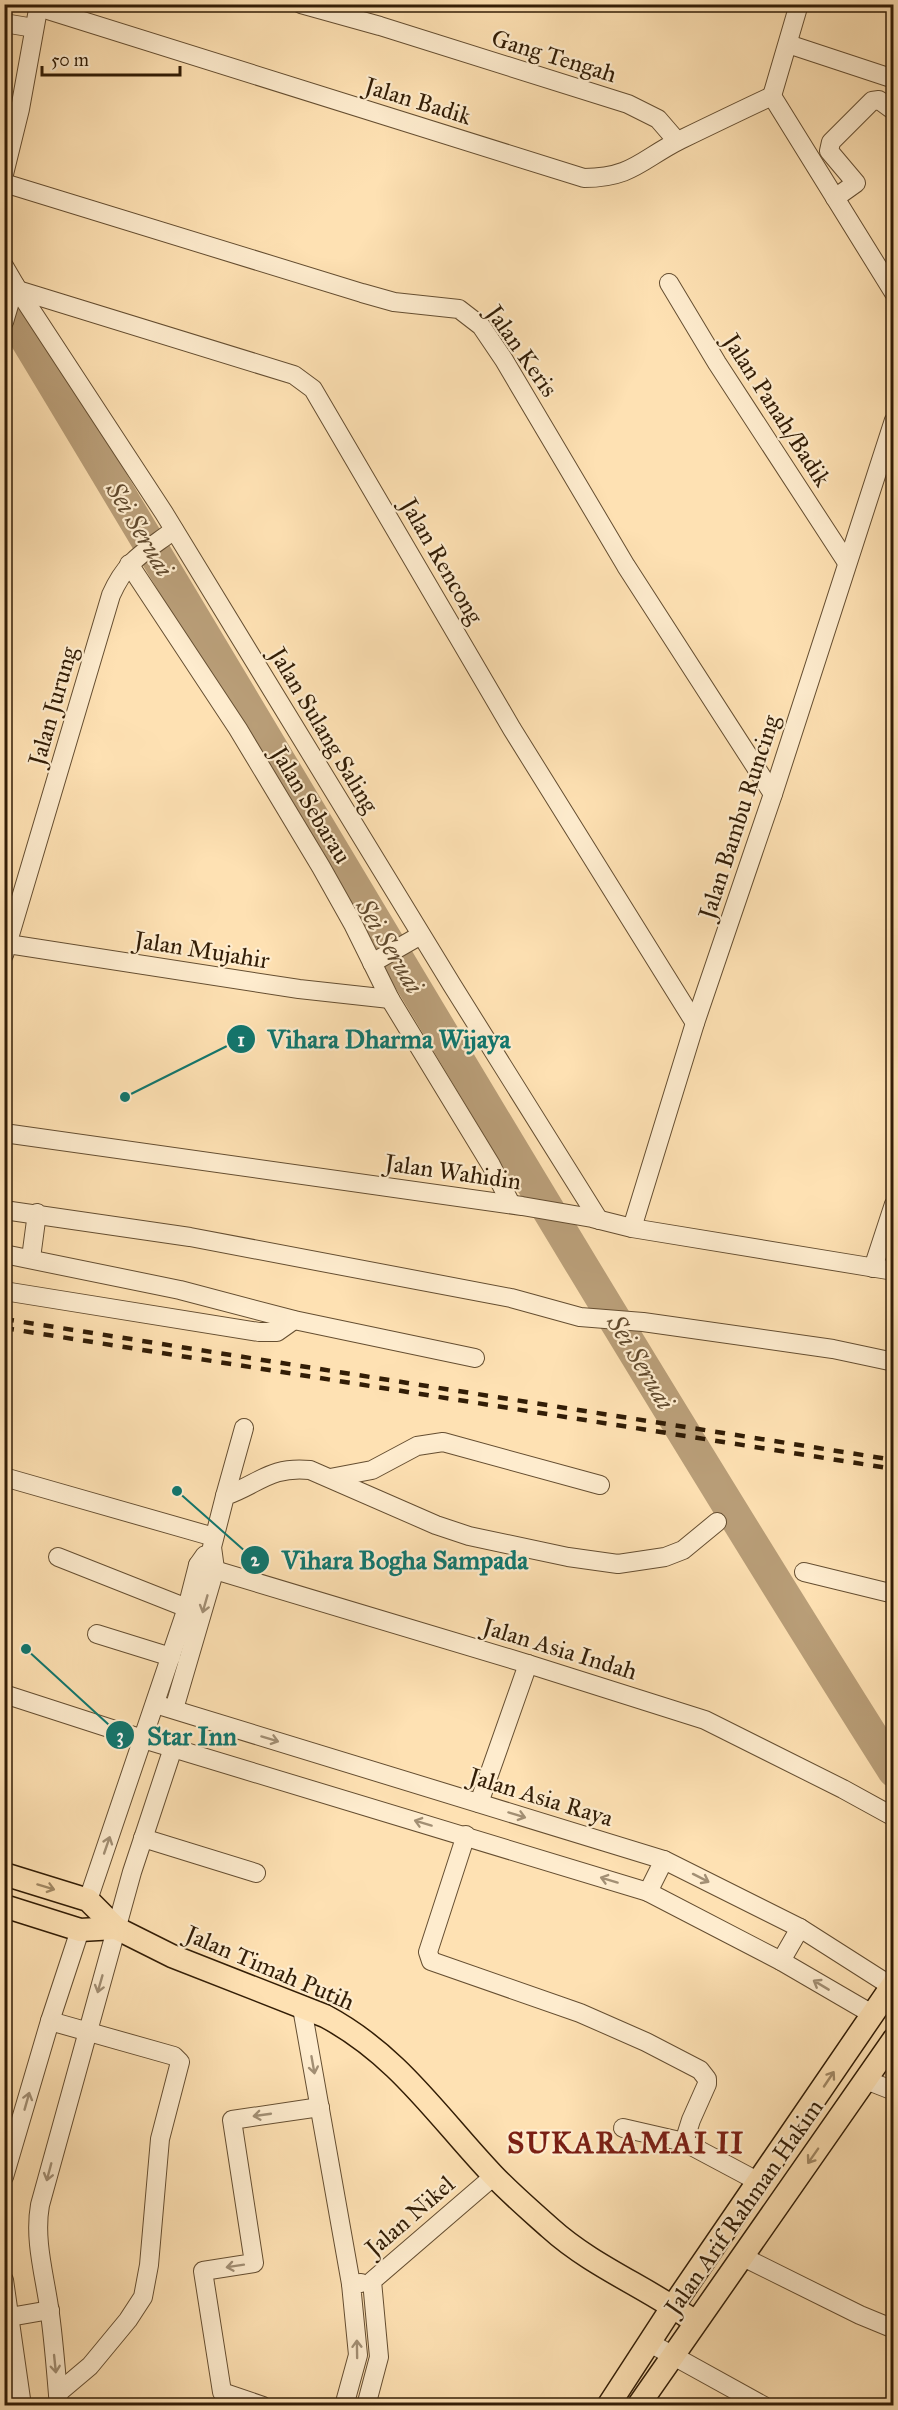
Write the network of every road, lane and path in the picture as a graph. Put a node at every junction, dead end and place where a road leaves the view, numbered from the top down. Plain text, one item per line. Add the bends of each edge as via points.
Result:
1 (301, 4) edge
2 (799, 4) edge
3 (39, 6) edge
4 (4, 23) edge
5 (34, 28) junction
6 (788, 44) junction
7 (892, 78) edge
8 (772, 96) junction
9 (889, 107) edge
10 (12, 108) edge
11 (677, 141) junction
12 (4, 174) edge
13 (4, 183) edge
14 (836, 198) junction
15 (4, 266) edge
16 (669, 283) dead end
17 (15, 290) junction
18 (894, 293) edge
19 (4, 322) edge
20 (894, 420) edge
21 (170, 533) junction
22 (135, 558) junction
23 (846, 561) junction
24 (773, 794) junction
25 (418, 937) junction
26 (6, 950) edge
27 (378, 960) junction
28 (390, 999) junction
29 (695, 1023) junction
30 (4, 1133) edge
31 (894, 1204) edge
32 (516, 1205) junction
33 (4, 1210) edge
34 (37, 1213) junction
35 (596, 1219) junction
36 (632, 1228) junction
37 (4, 1254) edge
38 (31, 1258) junction
39 (873, 1268) junction
40 (894, 1271) edge
41 (4, 1291) edge
42 (294, 1320) junction
43 (475, 1358) dead end
44 (894, 1362) edge
45 (244, 1428) dead end
46 (4, 1477) edge
47 (330, 1478) junction
48 (600, 1485) dead end
49 (225, 1496) junction
50 (717, 1522) dead end
51 (213, 1542) junction
52 (58, 1557) dead end
53 (207, 1567) junction
54 (804, 1572) dead end
55 (894, 1594) edge
56 (187, 1608) junction
57 (97, 1634) dead end
58 (171, 1657) junction
59 (528, 1664) junction
60 (4, 1694) edge
61 (155, 1704) junction
62 (174, 1709) junction
63 (143, 1739) junction
64 (172, 1748) junction
65 (479, 1803) junction
66 (894, 1817) edge
67 (466, 1835) junction
68 (143, 1838) junction
69 (664, 1860) junction
70 (256, 1873) dead end
71 (4, 1874) edge
72 (648, 1892) junction
73 (88, 1900) junction
74 (4, 1906) edge
75 (116, 1928) junction
76 (800, 1929) junction
77 (80, 1930) junction
78 (781, 1961) junction
79 (892, 1984) edge
80 (302, 2008) junction
81 (872, 2014) junction
82 (50, 2021) junction
83 (87, 2032) junction
84 (894, 2039) edge
85 (866, 2080) junction
86 (894, 2091) edge
87 (320, 2107) junction
88 (623, 2128) dead end
89 (684, 2142) junction
90 (494, 2176) junction
91 (4, 2177) edge
92 (759, 2182) junction
93 (743, 2258) junction
94 (4, 2280) edge
95 (372, 2281) junction
96 (351, 2284) junction
97 (673, 2306) junction
98 (50, 2310) junction
99 (7, 2318) edge
100 (695, 2322) junction
101 (894, 2329) edge
102 (650, 2343) junction
103 (672, 2355) junction
104 (58, 2399) edge
105 (22, 2406) edge
106 (263, 2406) edge
107 (344, 2406) edge
108 (366, 2406) edge
109 (608, 2406) edge
110 (638, 2406) edge
111 (764, 2406) edge

1 - 11 street, Gang Tengah via 628,104 658,119
2 - 6 street
3 - 5 street
3 - 11 street, Jalan Badik via 584,178 625,172
4 - 5 street
5 - 10 street
6 - 7 street
6 - 8 street
7 - 9 street
8 - 11 street, Jalan Badik
8 - 14 street
9 - 14 street via 876,100 868,104 831,142 829,151 856,183
10 - 12 street
13 - 24 street, Jalan Keris via 394,302 466,312 481,326 504,360 626,566
14 - 18 street
15 - 17 street, Jalan Sulang Saling
16 - 23 street, Jalan Panah/Badik
17 - 19 street
17 - 21 street, Jalan Sulang Saling
17 - 29 street, Jalan Rencong via 294,375 313,388 512,729
20 - 23 street, Jalan Bambu Runcing
21 - 22 street, Jalan Jurung
21 - 25 street, Jalan Sulang Saling
22 - 26 street, Jalan Jurung via 122,572 111,595
22 - 27 street, Jalan Sebarau
23 - 24 street, Jalan Bambu Runcing
24 - 29 street, Jalan Bambu Runcing
25 - 27 street
25 - 35 street, Jalan Sulang Saling
26 - 28 street, Jalan Mujahir
27 - 28 street, Jalan Sebarau
28 - 32 street, Jalan Sebarau
29 - 36 street, Jalan Bambu Runcing
30 - 32 street, Jalan Wahidin
31 - 39 street
32 - 35 street, Jalan Wahidin
33 - 34 street
34 - 38 street
34 - 44 street via 190,1237 511,1298 580,1317 833,1349
35 - 36 street, Jalan Wahidin
36 - 39 street, Jalan Wahidin
37 - 38 street
38 - 42 street via 180,1290
39 - 40 street, Jalan Wahidin
41 - 42 street via 259,1332 277,1332
42 - 43 street
45 - 49 street
46 - 51 street
47 - 48 street via 372,1470 417,1446 443,1442
47 - 49 street via 291,1468 273,1472
47 - 50 street via 469,1536 618,1564 666,1557 698,1540
49 - 51 street
51 - 53 street
52 - 56 street
53 - 56 street
53 - 59 street, Jalan Asia Indah
53 -> 62 street
54 - 55 street
56 - 58 street
57 - 58 street
58 - 61 street
59 - 65 street
59 - 66 street, Jalan Asia Indah via 705,1720
60 - 63 street
61 - 62 street, Jalan Asia Raya
61 - 63 street
62 -> 65 street, Jalan Asia Raya
63 - 64 street
73 -> 63 street
67 -> 64 street
64 - 68 street
65 -> 69 street, Jalan Asia Raya
72 -> 67 street
67 - 89 street via 428,1952 431,1961 580,2013 700,2070 707,2084
68 - 70 street
68 - 75 street
69 - 72 street
69 -> 76 street, Jalan Asia Raya
71 -> 73 main road
72 - 78 street
73 - 75 main road, Jalan Timah Putih
74 - 77 main road
75 - 77 main road, Jalan Timah Putih
75 - 80 main road, Jalan Timah Putih
75 -> 83 street
76 - 78 street
76 - 79 street, Jalan Asia Raya
77 - 82 street
81 -> 78 street
79 - 81 main road, Jalan Arif Rahman Hakim
80 -> 87 street
80 - 90 main road, Jalan Timah Putih via 369,2043 410,2081
92 -> 81 main road, Jalan Arif Rahman Hakim
82 - 83 street
91 -> 82 street
83 -> 98 street via 37,2220
83 - 104 street via 174,2056 180,2066 160,2139 143,2297 90,2366
84 - 85 main road, Jalan Arif Rahman Hakim
85 - 86 street
85 -> 93 main road, Jalan Arif Rahman Hakim
87 - 96 street
87 -> 106 street via 232,2120 254,2263 203,2271 222,2391
88 - 89 street
89 - 92 street
90 - 95 street, Jalan Nikel
90 - 97 main road, Jalan Timah Putih via 583,2253
92 - 97 main road, Jalan Arif Rahman Hakim
93 - 100 main road, Jalan Arif Rahman Hakim
93 - 101 street
94 - 99 street
95 - 96 street
95 - 108 street, Jalan Nikel via 379,2357
107 -> 96 street via 358,2355
97 - 100 main road, Jalan Timah Putih
97 - 102 main road, Jalan Arif Rahman Hakim
98 - 99 street
98 -> 104 street
99 - 105 street
100 - 103 main road, Jalan Arif Rahman Hakim
102 - 103 street
102 - 109 main road, Jalan Arif Rahman Hakim
103 - 110 main road, Jalan Arif Rahman Hakim
103 - 111 street

